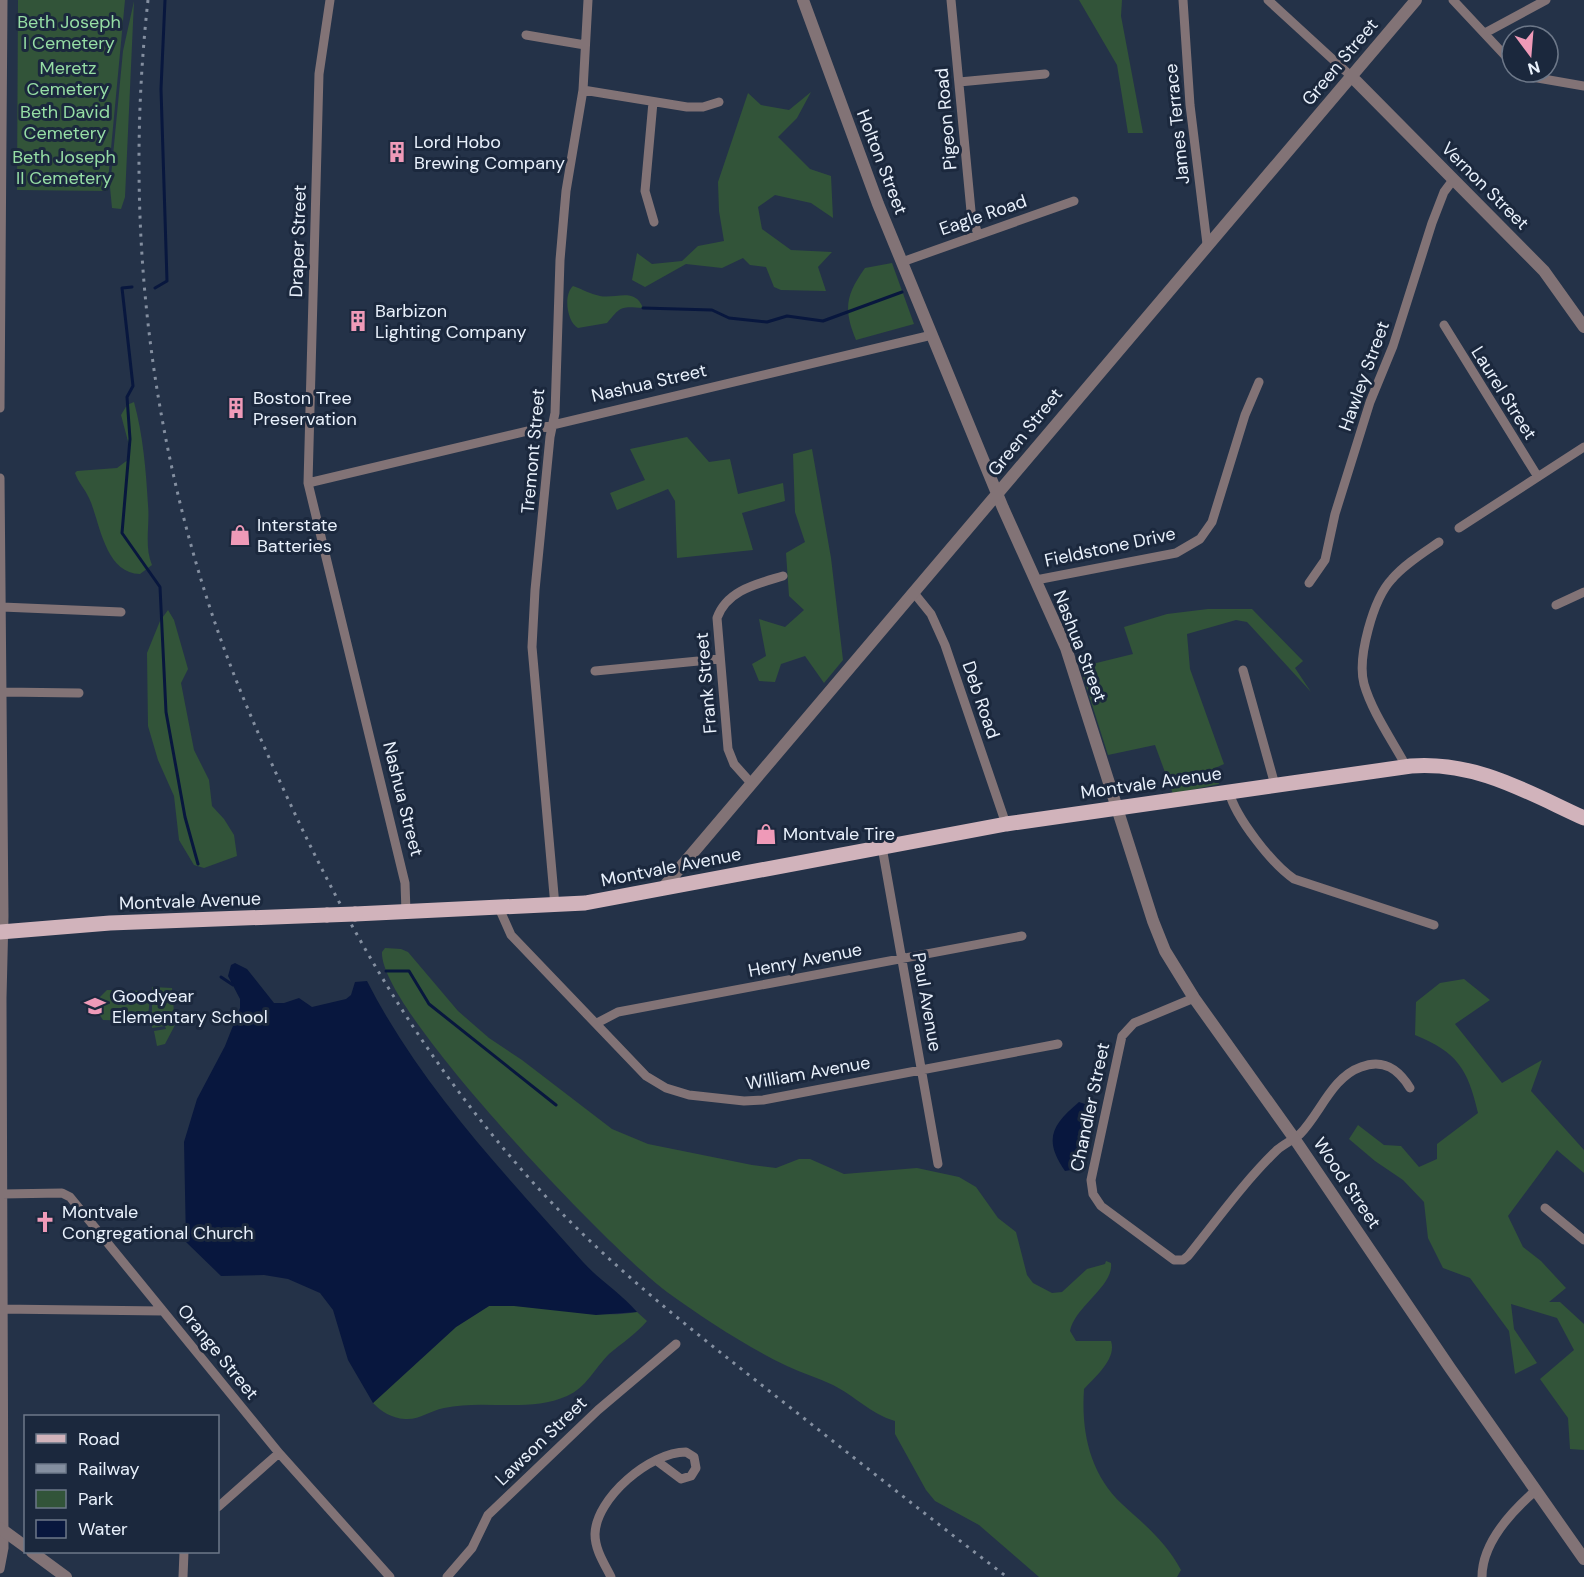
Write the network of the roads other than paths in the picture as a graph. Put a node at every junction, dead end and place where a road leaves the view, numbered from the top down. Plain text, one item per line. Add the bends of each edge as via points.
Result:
1 (3, 0) edge
2 (330, 0) edge
3 (588, 0) edge
4 (802, 0) edge
5 (951, 0) edge
6 (1183, 0) edge
7 (1268, 0) edge
8 (1416, 0) edge
9 (1453, 0) edge
10 (1546, 0) edge
11 (1485, 33) junction
12 (526, 35) dead end
13 (1, 40) edge
14 (585, 45) junction
15 (1500, 50) edge
16 (1046, 74) dead end
17 (1352, 77) junction
18 (958, 82) junction
19 (1560, 82) edge
20 (1584, 86) edge
21 (584, 90) junction
22 (653, 102) junction
23 (718, 102) dead end
24 (1453, 180) junction
25 (1074, 201) dead end
26 (654, 222) dead end
27 (1, 226) edge
28 (978, 235) junction
29 (1207, 244) junction
30 (902, 262) junction
31 (1444, 325) dead end
32 (1584, 327) edge
33 (932, 335) junction
34 (1259, 382) dead end
35 (0, 408) edge
36 (554, 423) junction
37 (1584, 447) edge
38 (1538, 477) junction
39 (0, 478) edge
40 (308, 483) junction
41 (998, 494) junction
42 (1459, 528) dead end
43 (1439, 542) dead end
44 (783, 576) dead end
45 (1036, 580) junction
46 (1309, 583) dead end
47 (1584, 592) edge
48 (914, 593) junction
49 (1, 600) edge
50 (1556, 605) dead end
51 (121, 612) dead end
52 (719, 659) junction
53 (1243, 670) dead end
54 (595, 671) dead end
55 (2, 687) edge
56 (79, 693) dead end
57 (1406, 766) junction
58 (1, 781) edge
59 (752, 783) junction
60 (1275, 786) junction
61 (1229, 792) junction
62 (1117, 808) junction
63 (1584, 818) edge
64 (1006, 824) junction
65 (882, 847) junction
66 (663, 888) junction
67 (555, 906) junction
68 (499, 908) junction
69 (406, 912) junction
70 (1434, 925) dead end
71 (2, 932) edge
72 (1022, 936) dead end
73 (902, 958) junction
74 (1194, 998) junction
75 (597, 1023) junction
76 (1058, 1044) dead end
77 (923, 1070) junction
78 (1410, 1088) dead end
79 (1, 1123) edge
80 (1294, 1138) junction
81 (938, 1164) dead end
82 (2, 1194) junction
83 (1545, 1208) dead end
84 (1584, 1240) edge
85 (1, 1310) edge
86 (163, 1311) junction
87 (676, 1344) dead end
88 (279, 1453) junction
89 (657, 1461) dead end
90 (1535, 1491) junction
91 (219, 1506) edge
92 (2, 1529) edge
93 (24, 1546) edge
94 (35, 1553) edge
95 (184, 1553) edge
96 (1584, 1559) edge
97 (0, 1569) edge
98 (66, 1577) edge
99 (183, 1577) edge
100 (390, 1577) edge
101 (447, 1577) edge
102 (611, 1577) edge
103 (1482, 1577) edge

1 - 13 street
2 - 40 street, Draper Street via 320,66
3 - 14 street, Tremont Street
4 - 30 street, Holton Street
5 - 18 street, Pigeon Road
6 - 29 street, James Terrace via 1190,105
7 - 17 street
8 - 17 street, Green Street
9 - 11 street
10 - 11 street
11 - 15 street
12 - 14 street
13 - 27 street
14 - 21 street, Tremont Street
16 - 18 street
17 - 24 street, Vernon Street
17 - 29 street, Green Street
18 - 28 street, Pigeon Road via 971,211
19 - 20 street
21 - 22 street
21 - 36 street, Tremont Street via 565,198
22 - 23 street via 698,108
22 - 26 street via 645,191
24 - 32 street, Vernon Street via 1551,279
24 - 46 street, Hawley Street via 1432,223 1394,346 1370,402 1325,560
25 - 28 street, Eagle Road
27 - 35 street
28 - 30 street, Eagle Road
29 - 41 street, Green Street
30 - 33 street, Holton Street
31 - 38 street, Laurel Street
33 - 36 street, Nashua Street
33 - 41 street, Nashua Street
34 - 45 street, Fieldstone Drive via 1212,522 1200,539 1176,553
36 - 40 street, Nashua Street
36 - 67 street, Tremont Street via 532,647
37 - 38 street
38 - 42 street
39 - 49 street
40 - 69 street, Nashua Street via 405,883
41 - 45 street, Nashua Street
41 - 48 street, Green Street
43 - 57 street via 1388,584 1377,606 1363,656 1365,688
44 - 52 street, Frank Street via 749,587 724,603 717,622
45 - 62 street, Nashua Street via 1066,648
47 - 50 street
48 - 59 street, Green Street
48 - 64 street, Deb Road via 931,614 945,645
49 - 51 street
49 - 55 street
52 - 54 street
52 - 59 street, Frank Street via 730,755
53 - 60 street
55 - 56 street
55 - 58 street
57 - 60 main road, Montvale Avenue
57 - 63 main road, Montvale Avenue via 1440,765 1472,770
58 - 71 street
59 - 66 street, Green Street
60 - 61 main road, Montvale Avenue
61 - 62 main road, Montvale Avenue
61 - 70 street via 1234,810 1294,879
62 - 64 main road, Montvale Avenue
62 - 74 street, Wood Street via 1160,941
64 - 65 main road, Montvale Avenue
65 - 66 main road, Montvale Avenue
65 - 73 street, Paul Avenue
66 - 67 main road, Montvale Avenue
67 - 68 main road, Montvale Avenue
68 - 69 main road, Montvale Avenue
68 - 75 street, William Avenue via 511,935
69 - 71 main road, Montvale Avenue, bridge via 110,923
71 - 79 street
72 - 73 street, Henry Avenue
73 - 75 street, Henry Avenue via 615,1012
73 - 77 street, Paul Avenue
74 - 80 street, Wood Street
74 - 80 street, Chandler Street via 1140,1020 1122,1036 1091,1180 1093,1194 1101,1206 1179,1261 1188,1256 1278,1149
75 - 77 street, William Avenue via 650,1078 689,1095 754,1101
76 - 77 street, William Avenue
77 - 81 street, Paul Avenue
78 - 80 street via 1390,1066 1361,1067 1341,1081
79 - 82 street
80 - 90 street, Wood Street
82 - 85 street
82 - 86 street, Orange Street via 67,1195
83 - 84 street
85 - 86 street
85 - 92 street
86 - 88 street, Orange Street
87 - 101 street, Lawson Street via 598,1410 488,1515 472,1548
88 - 91 street
88 - 100 street, Orange Street
89 - 102 street via 627,1480 598,1515 596,1542
90 - 96 street, Wood Street
90 - 103 street via 1520,1504 1490,1544
92 - 93 street
92 - 97 street via 4,1551
94 - 98 street
95 - 99 street

